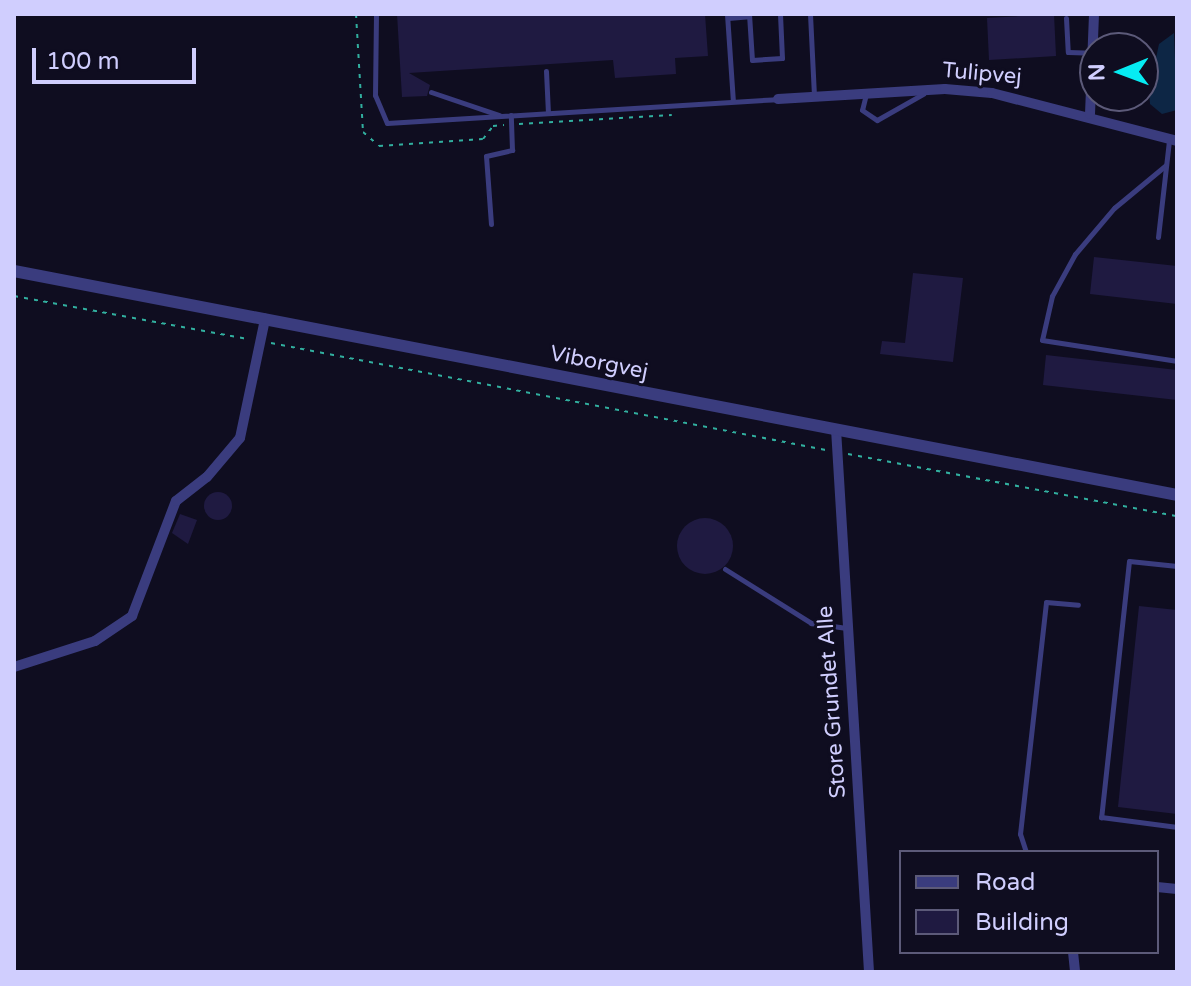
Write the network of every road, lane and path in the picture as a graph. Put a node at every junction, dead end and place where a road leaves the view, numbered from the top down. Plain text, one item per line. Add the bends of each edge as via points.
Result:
1 (376, 14) edge
2 (780, 14) edge
3 (810, 14) edge
4 (749, 15) edge
5 (728, 16) edge
6 (1066, 18) dead end
7 (1079, 52) edge
8 (546, 71) dead end
9 (929, 90) junction
10 (431, 92) dead end
11 (866, 93) junction
12 (814, 97) junction
13 (778, 99) joint
14 (733, 101) junction
15 (548, 113) junction
16 (1090, 114) joint
17 (507, 116) junction
18 (1173, 140) edge
19 (1166, 165) junction
20 (491, 224) dead end
21 (1158, 237) dead end
22 (14, 271) edge
23 (14, 296) edge
24 (265, 319) junction
25 (260, 341) junction
26 (1177, 361) edge
27 (836, 429) junction
28 (837, 452) junction
29 (1177, 495) edge
30 (1177, 516) edge
31 (1177, 566) edge
32 (725, 569) dead end
33 (1078, 605) dead end
34 (848, 628) junction
35 (14, 667) edge
36 (1177, 827) edge
37 (1025, 850) edge
38 (869, 972) edge

1 - 17 lane via 375,95 387,123
2 - 4 lane via 782,58 752,60
3 - 12 lane
4 - 5 lane
5 - 14 lane
6 - 7 lane via 1068,52
8 - 15 lane
9 - 11 street, Tulipvej
9 - 11 lane via 877,120 862,110
9 - 16 street, Tulipvej via 1023,97
10 - 17 lane
11 - 12 street, Tulipvej
12 - 13 street, Tulipvej
13 - 14 lane
14 - 15 lane
15 - 17 lane
16 - 18 street, Tulipvej
17 - 20 lane via 512,150 486,156
18 - 19 lane
19 - 21 lane
19 - 26 lane via 1114,208 1075,254 1052,296 1042,340
22 - 24 street, Viborgvej
23 - 25 path
24 - 25 street
24 - 27 street, Viborgvej
25 - 28 path
25 - 35 street via 240,438 207,477 176,501 132,616 95,641
27 - 28 street, Store Grundet Alle
27 - 29 street, Viborgvej
28 - 30 path
28 - 34 street, Store Grundet Alle
31 - 36 lane via 1129,561 1101,817
32 - 34 lane via 811,623
33 - 37 lane via 1046,602 1020,834
34 - 38 street, Store Grundet Alle

